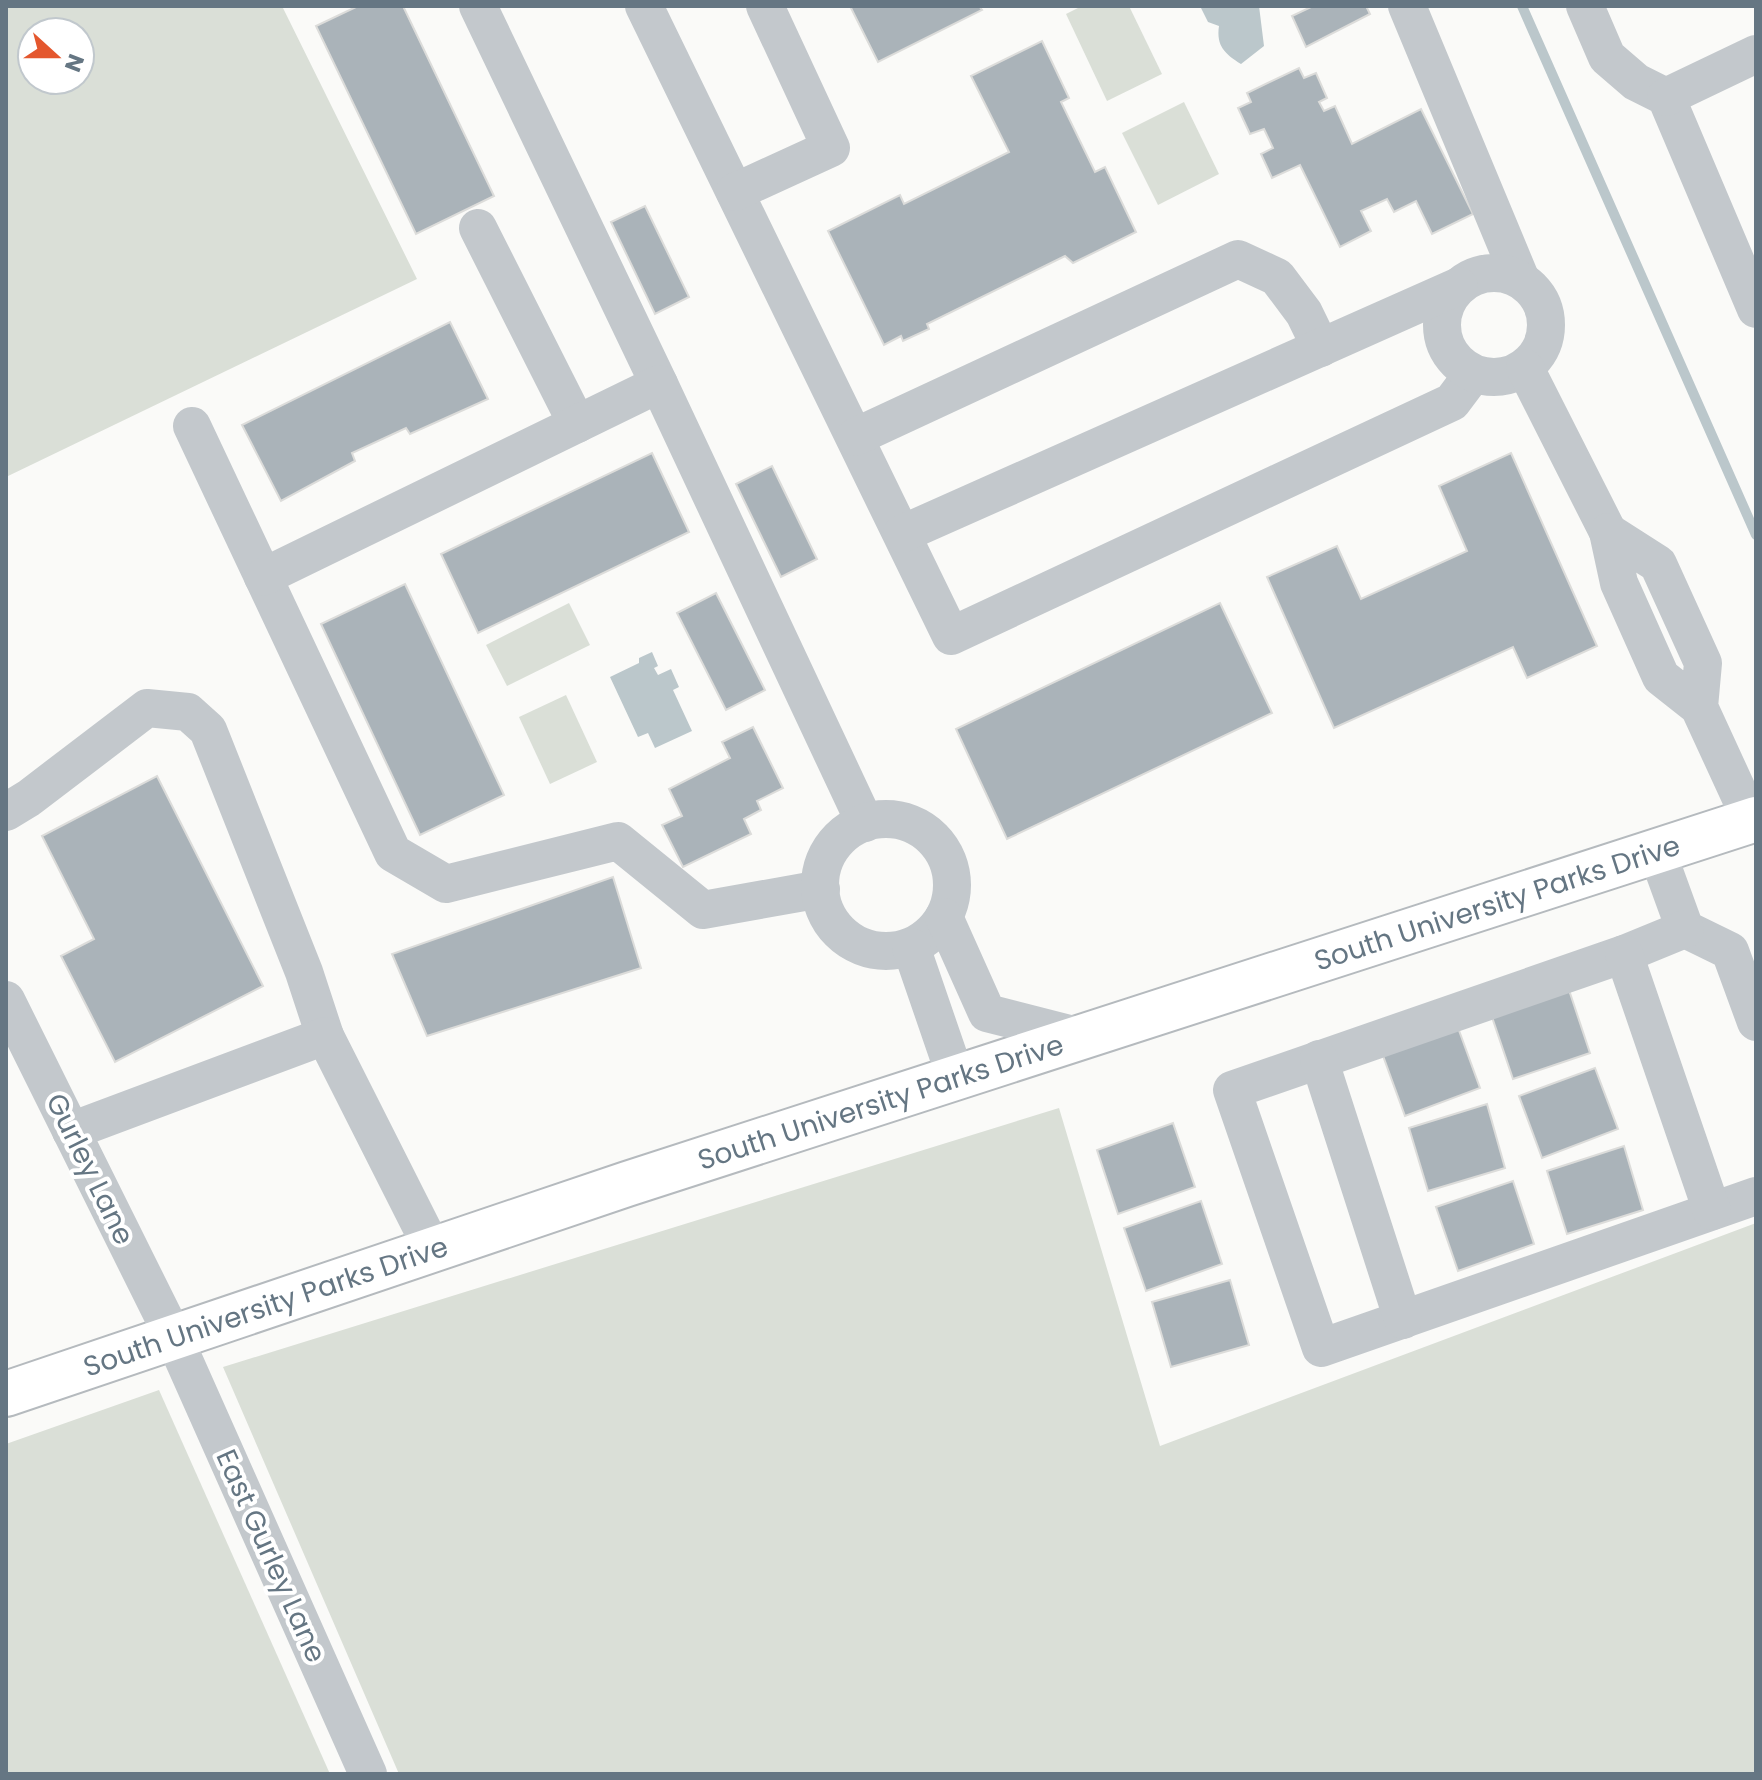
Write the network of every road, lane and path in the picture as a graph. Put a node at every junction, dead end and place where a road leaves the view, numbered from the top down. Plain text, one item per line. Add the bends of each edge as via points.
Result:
1 (478, 6) edge
2 (644, 6) edge
3 (765, 6) edge
4 (1407, 6) edge
5 (1585, 6) edge
6 (1756, 54) edge
7 (1666, 97) junction
8 (735, 192) junction
9 (478, 228) dead end
10 (1521, 280) junction
11 (1459, 286) junction
12 (1756, 309) edge
13 (1321, 348) junction
14 (1525, 368) junction
15 (1473, 374) junction
16 (659, 384) junction
17 (577, 424) junction
18 (192, 426) dead end
19 (855, 437) junction
20 (902, 534) junction
21 (263, 577) junction
22 (6, 812) edge
23 (1754, 819) edge
24 (865, 823) junction
25 (1657, 852) junction
26 (821, 889) junction
27 (944, 917) junction
28 (1685, 929) junction
29 (911, 947) junction
30 (1624, 954) junction
31 (6, 1000) edge
32 (1756, 1022) edge
33 (325, 1036) junction
34 (1081, 1037) junction
35 (1319, 1059) junction
36 (956, 1078) junction
37 (71, 1131) junction
38 (1756, 1196) edge
39 (1712, 1211) junction
40 (433, 1250) junction
41 (1403, 1320) junction
42 (174, 1338) junction
43 (6, 1394) edge
44 (368, 1774) edge

1 - 16 street
2 - 8 street
3 - 8 street via 831,148
4 - 10 street
5 - 7 street via 1607,57 1636,82
6 - 7 street
7 - 12 street
8 - 19 street
9 - 17 street
10 - 11 street via 1489,273
10 - 14 street via 1543,305 1547,321 1538,355
11 - 13 street
11 - 15 street via 1442,315 1442,332 1458,364
13 - 19 street via 1277,277 1238,259
13 - 20 street
14 - 15 street via 1509,376
14 - 23 street via 1608,532 1658,564 1703,663 1699,707
15 - 20 street via 1452,402 951,636
16 - 17 street
16 - 24 street
17 - 21 street
18 - 21 street
19 - 20 street
21 - 26 street via 393,853 446,884 618,841 703,910
22 - 33 street via 147,708 188,712 208,730
23 - 25 main road, South University Parks Drive
24 - 26 street via 838,840 825,857
24 - 27 street via 895,819 933,837 952,874
25 - 28 street
25 - 34 main road, South University Parks Drive
26 - 29 street via 830,922 846,938 866,949 889,952
27 - 29 street
27 - 34 street via 987,1013
28 - 30 street
28 - 32 street via 1730,951
29 - 36 street
30 - 35 street
30 - 39 street
31 - 37 street, Gurley Lane
33 - 37 street
33 - 40 street
34 - 36 main road, South University Parks Drive
35 - 41 street
35 - 41 street via 1232,1090 1321,1348
36 - 40 main road, South University Parks Drive
37 - 42 street, Gurley Lane
38 - 39 street
39 - 41 street
40 - 42 main road, South University Parks Drive
42 - 43 main road, South University Parks Drive
42 - 44 street, East Gurley Lane

